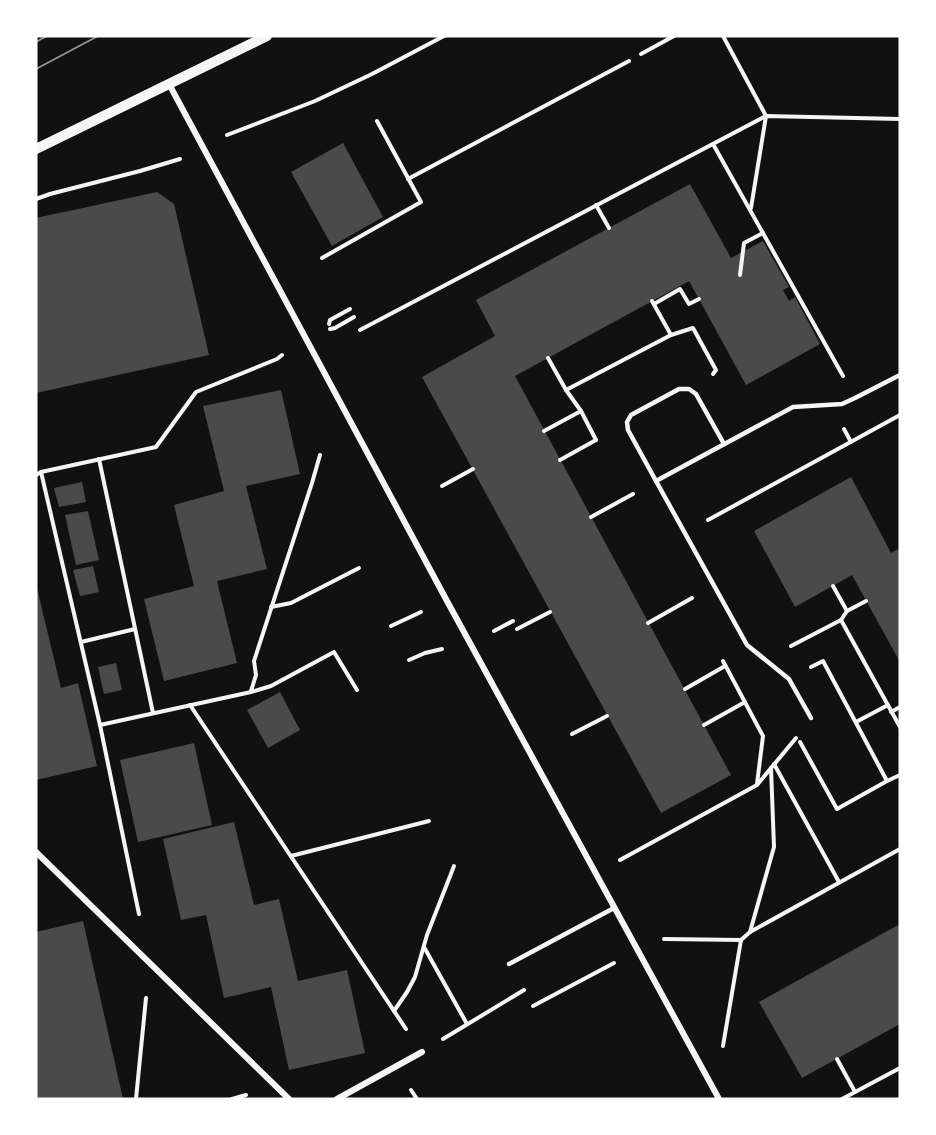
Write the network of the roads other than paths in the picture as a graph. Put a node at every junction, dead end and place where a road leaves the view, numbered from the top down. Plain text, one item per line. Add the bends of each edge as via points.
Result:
1 (267, 36) edge
2 (169, 84) junction
3 (36, 150) edge
4 (900, 375) edge
5 (724, 444) junction
6 (656, 481) junction
7 (811, 718) dead end
8 (36, 852) edge
9 (615, 908) junction
10 (509, 964) dead end
11 (422, 1052) road end
12 (289, 1099) edge
13 (337, 1099) edge
14 (719, 1099) edge

1 - 2 street
2 - 3 street
2 - 9 street
4 - 5 lane via 842,404 793,407
5 - 6 lane
5 - 6 lane via 696,394 689,389 679,389 631,415 628,430
6 - 7 lane via 747,645 789,679
8 - 12 street
9 - 10 lane
9 - 14 street
11 - 13 street

